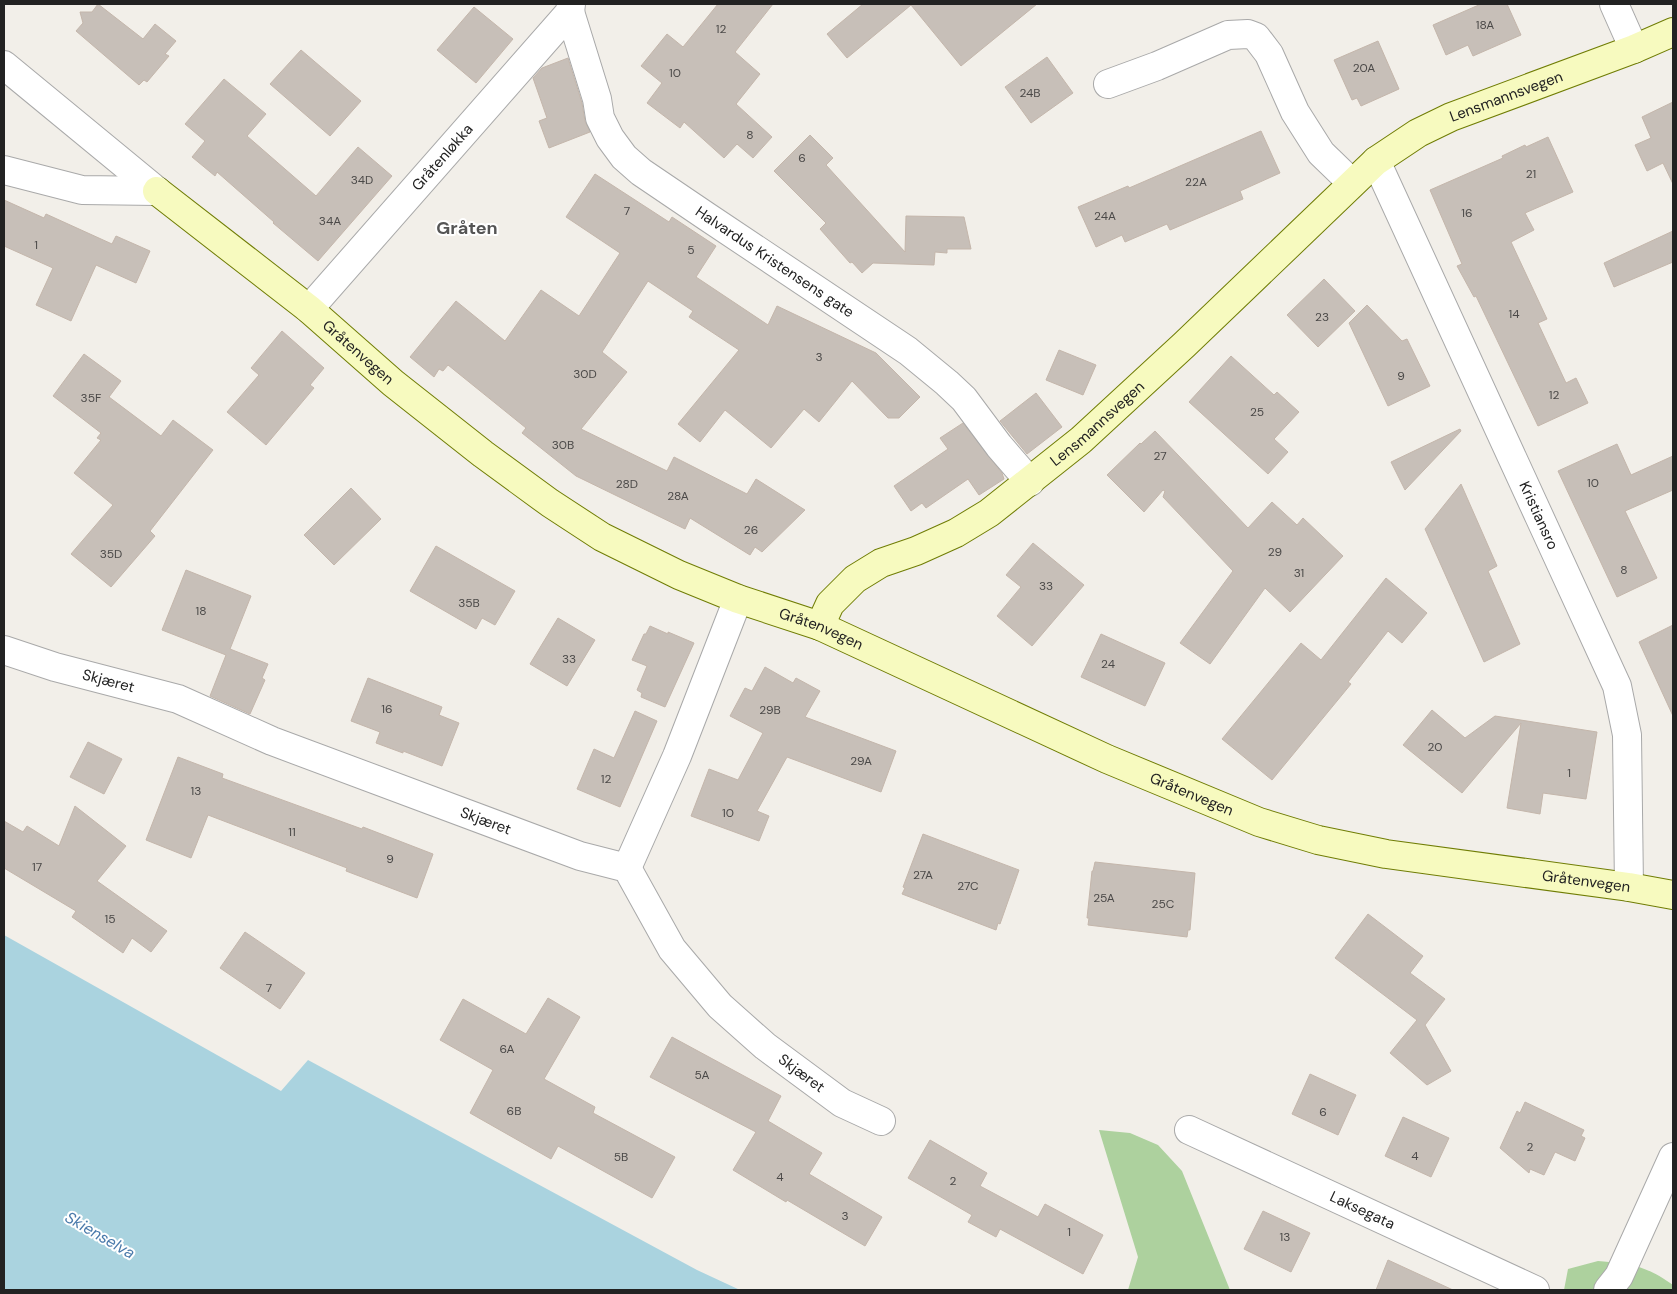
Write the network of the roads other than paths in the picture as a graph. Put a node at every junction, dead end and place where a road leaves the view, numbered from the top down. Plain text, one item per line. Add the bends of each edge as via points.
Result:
1 (1614, 4) edge
2 (571, 8) edge
3 (1673, 32) edge
4 (1634, 49) junction
5 (4, 65) edge
6 (1108, 84) dead end
7 (1376, 161) junction
8 (4, 170) edge
9 (1352, 183) junction
10 (157, 191) junction
11 (309, 310) junction
12 (1030, 482) junction
13 (738, 599) junction
14 (820, 626) junction
15 (4, 650) edge
16 (627, 868) junction
17 (1629, 887) junction
18 (1673, 895) edge
19 (881, 1121) dead end
20 (1189, 1130) dead end
21 (1673, 1156) edge
22 (1535, 1290) edge
23 (1608, 1290) edge

1 - 4 street
2 - 11 street, Gråtenløkka
2 - 12 street, Halvardus Kristensens gate via 600,118 624,156 698,211 908,351 964,399
3 - 4 street, Lensmannsvegen
4 - 7 street, Lensmannsvegen via 1451,117
5 - 10 street, Gråtenvegen
6 - 9 street via 1228,35 1248,34 1256,38 1269,54 1295,112 1321,153
7 - 9 street, Lensmannsvegen
7 - 17 street, Kristiansro via 1617,686 1627,735
8 - 10 street via 82,190
9 - 12 street, Lensmannsvegen via 1178,352
10 - 11 street, Gråtenvegen
11 - 13 street, Gråtenvegen via 392,383 550,503 602,538 637,556
12 - 14 street, Lensmannsvegen via 956,534 881,563 855,579 830,604
13 - 14 street, Gråtenvegen
13 - 16 street via 677,756
14 - 17 street, Gråtenvegen via 1107,759 1259,822 1318,840 1386,854
15 - 16 street, Skjæret via 55,667 178,699 272,741 580,856
16 - 19 street, Skjæret via 672,948 720,1006 765,1046 842,1103
17 - 18 street, Gråtenvegen
20 - 22 street, Laksegata
21 - 23 street via 1619,1276

